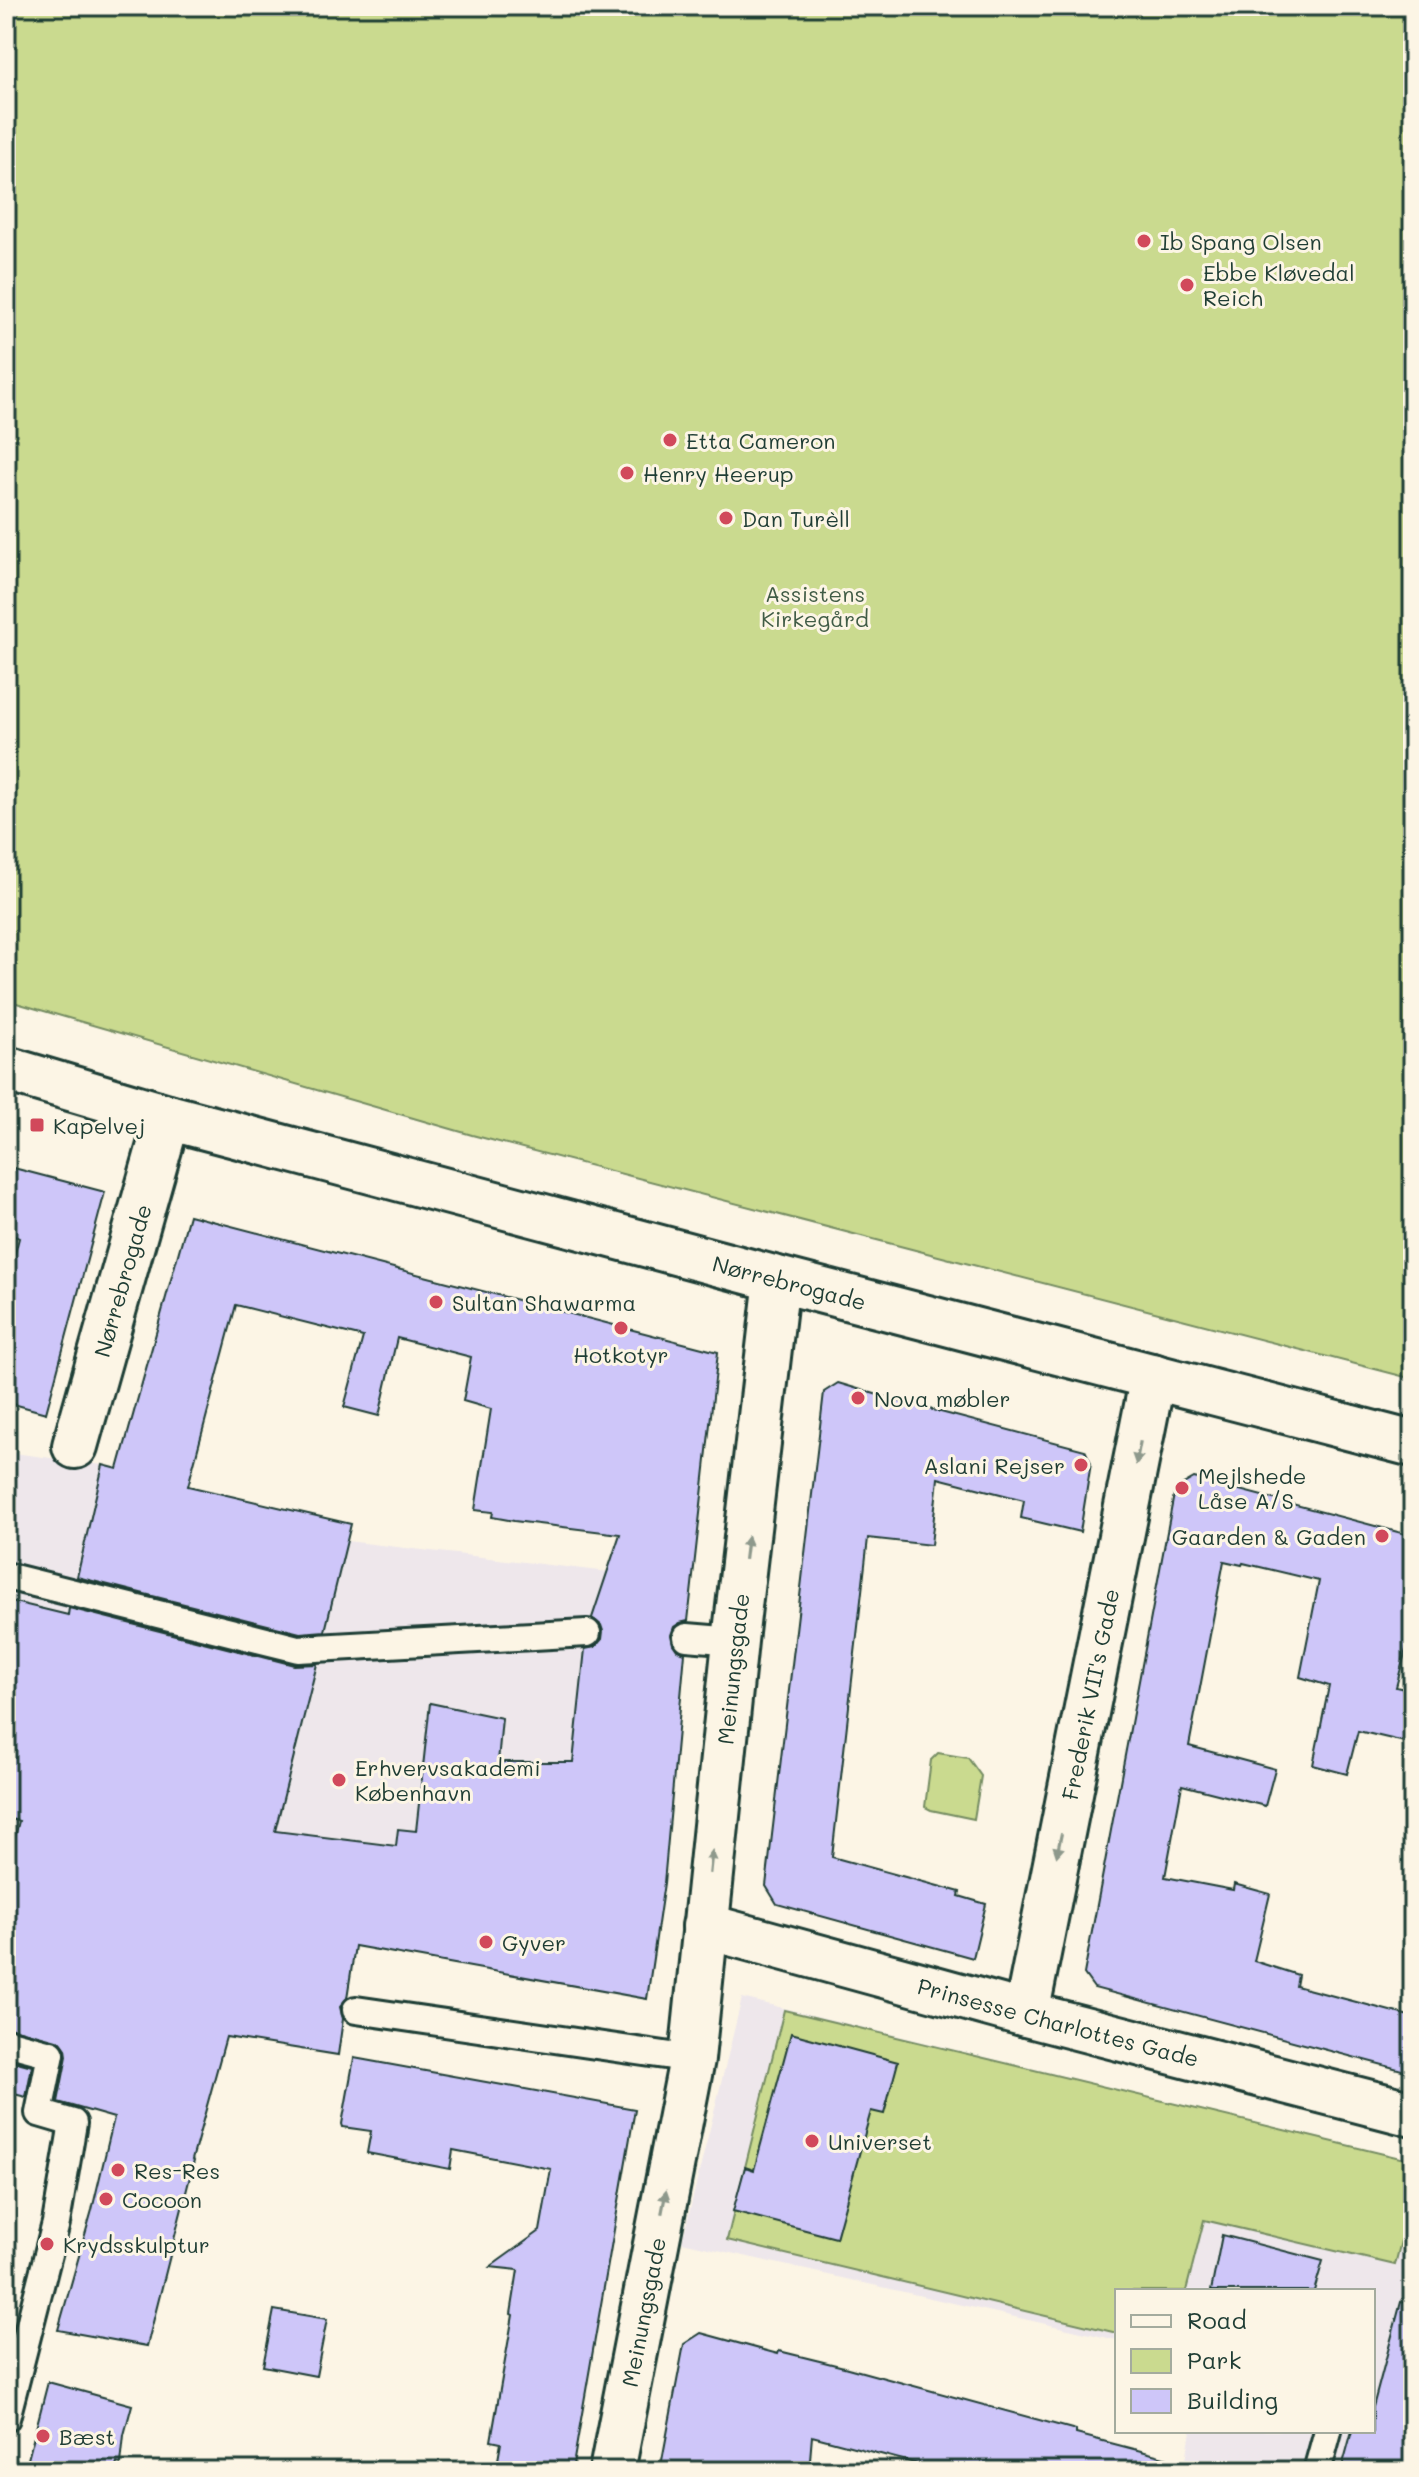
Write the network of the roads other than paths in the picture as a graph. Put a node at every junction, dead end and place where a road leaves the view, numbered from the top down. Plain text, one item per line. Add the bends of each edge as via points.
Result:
1 (6, 1069) edge
2 (168, 1117) junction
3 (777, 1279) junction
4 (1153, 1376) junction
5 (1413, 1444) edge
6 (75, 1446) dead end
7 (6, 1576) edge
8 (587, 1633) dead end
9 (687, 1637) dead end
10 (735, 1641) junction
11 (705, 1926) junction
12 (356, 2010) dead end
13 (1026, 2014) junction
14 (6, 2042) edge
15 (692, 2059) junction
16 (1413, 2114) edge
17 (6, 2418) edge
18 (1327, 2433) edge
19 (612, 2471) edge
20 (1317, 2471) edge

1 - 2 street, Nørrebrogade
2 - 3 street, Nørrebrogade
2 - 6 street, Nørrebrogade
3 - 4 street, Nørrebrogade
10 -> 3 street, Meinungsgade
4 - 5 street, Nørrebrogade
4 -> 13 street, Frederik VII's Gade
7 - 8 lane via 298,1649
9 - 10 lane
11 -> 10 street, Meinungsgade
11 - 13 street, Prinsesse Charlottes Gade
11 - 15 street, Meinungsgade
12 - 15 lane
13 - 16 street, Prinsesse Charlottes Gade
14 - 17 lane via 51,2054 39,2113 73,2123 56,2223
19 -> 15 street, Meinungsgade
18 - 20 lane

